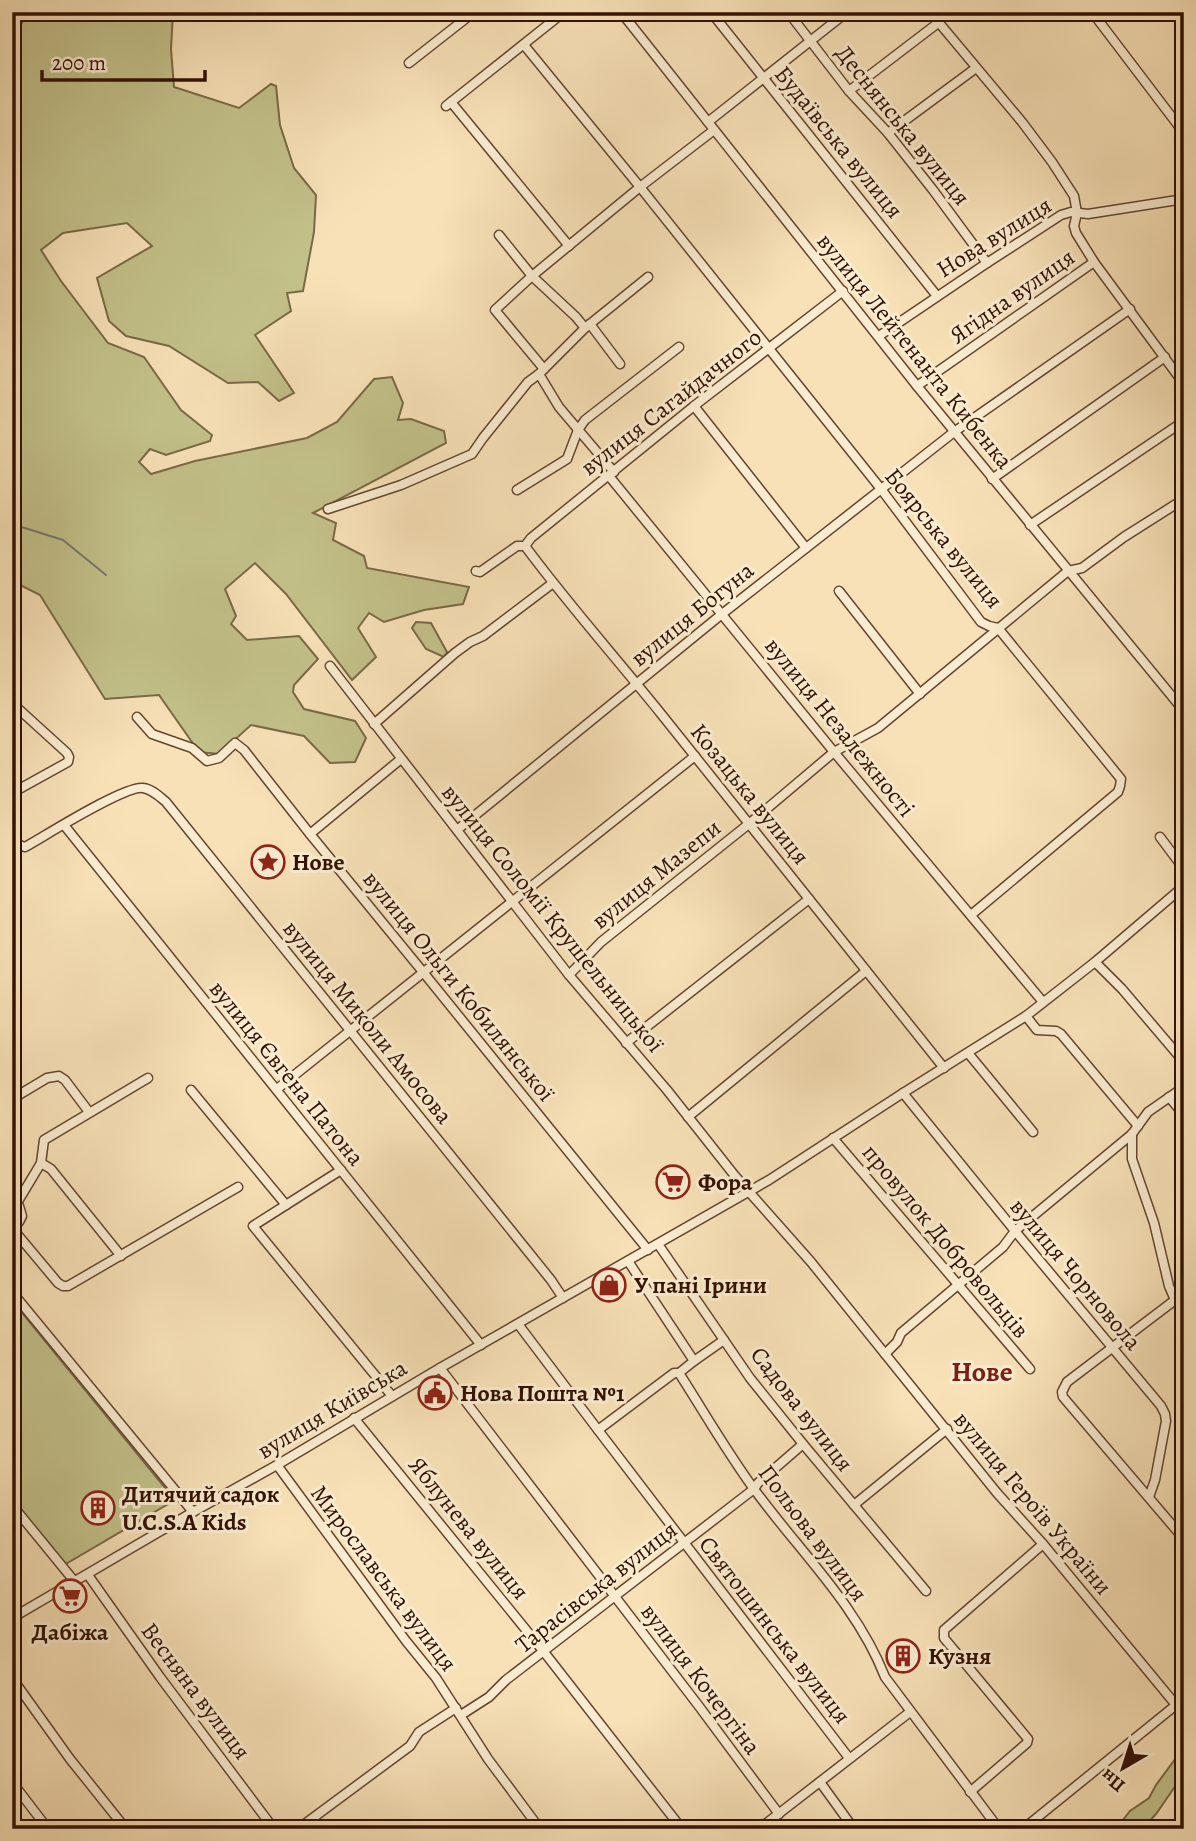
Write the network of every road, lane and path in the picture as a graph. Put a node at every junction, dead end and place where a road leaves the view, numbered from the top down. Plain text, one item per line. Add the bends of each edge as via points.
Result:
1 (458, 12) edge
2 (474, 12) edge
3 (564, 12) edge
4 (621, 12) edge
5 (711, 12) edge
6 (788, 12) edge
7 (847, 12) edge
8 (930, 12) edge
9 (1092, 12) edge
10 (464, 20) junction
11 (938, 23) junction
12 (810, 40) junction
13 (524, 45) junction
14 (409, 63) dead end
15 (976, 68) junction
16 (763, 78) junction
17 (849, 91) junction
18 (711, 126) junction
19 (888, 133) junction
20 (1184, 134) edge
21 (640, 187) junction
22 (1184, 199) edge
23 (1077, 213) junction
24 (499, 235) dead end
25 (569, 246) junction
26 (1094, 262) junction
27 (987, 263) junction
28 (532, 276) junction
29 (648, 277) dead end
30 (843, 292) junction
31 (937, 296) junction
32 (1129, 309) junction
33 (588, 326) junction
34 (879, 336) junction
35 (679, 347) dead end
36 (769, 349) junction
37 (1165, 357) junction
38 (620, 364) dead end
39 (541, 372) junction
40 (1184, 384) edge
41 (917, 386) junction
42 (694, 406) junction
43 (1184, 421) edge
44 (578, 430) junction
45 (954, 432) junction
46 (611, 474) junction
47 (992, 479) junction
48 (881, 489) junction
49 (517, 490) dead end
50 (1184, 499) edge
51 (328, 509) dead end
52 (1030, 525) junction
53 (526, 546) junction
54 (806, 548) junction
55 (476, 571) dead end
56 (1068, 571) junction
57 (553, 583) junction
58 (839, 591) dead end
59 (722, 614) junction
60 (998, 628) junction
61 (330, 666) dead end
62 (637, 684) junction
63 (920, 695) junction
64 (12, 703) edge
65 (1184, 711) edge
66 (137, 717) dead end
67 (373, 724) junction
68 (834, 752) junction
69 (695, 756) junction
70 (401, 759) junction
71 (12, 793) edge
72 (750, 823) junction
73 (64, 825) junction
74 (457, 830) junction
75 (310, 834) junction
76 (1160, 836) dead end
77 (12, 839) edge
78 (1184, 869) edge
79 (1184, 886) edge
80 (809, 899) junction
81 (511, 901) junction
82 (971, 915) junction
83 (1094, 962) junction
84 (866, 971) junction
85 (423, 972) junction
86 (569, 975) junction
87 (1044, 1002) junction
88 (1026, 1017) junction
89 (350, 1032) junction
90 (626, 1043) junction
91 (968, 1053) junction
92 (1184, 1062) edge
93 (944, 1068) junction
94 (148, 1078) dead end
95 (1184, 1087) edge
96 (276, 1089) junction
97 (191, 1090) dead end
98 (903, 1093) junction
99 (1169, 1097) junction
100 (12, 1098) edge
101 (89, 1112) junction
102 (1184, 1115) edge
103 (688, 1117) junction
104 (1138, 1126) junction
105 (1033, 1132) dead end
106 (1132, 1134) junction
107 (833, 1138) junction
108 (41, 1163) junction
109 (341, 1170) junction
110 (238, 1187) dead end
111 (749, 1192) junction
112 (14, 1202) edge
113 (286, 1205) junction
114 (12, 1227) edge
115 (1015, 1231) junction
116 (659, 1244) junction
117 (648, 1250) junction
118 (121, 1256) junction
119 (628, 1261) junction
120 (959, 1283) junction
121 (12, 1292) edge
122 (563, 1298) junction
123 (1179, 1302) edge
124 (519, 1324) junction
125 (724, 1340) junction
126 (481, 1345) junction
127 (1112, 1347) junction
128 (885, 1354) junction
129 (694, 1362) junction
130 (440, 1368) junction
131 (1030, 1369) dead end
132 (679, 1373) junction
133 (392, 1396) junction
134 (354, 1418) junction
135 (947, 1429) junction
136 (598, 1430) junction
137 (803, 1444) junction
138 (277, 1465) junction
139 (754, 1489) junction
140 (1149, 1497) junction
141 (12, 1505) edge
142 (854, 1505) junction
143 (193, 1512) junction
144 (1184, 1539) edge
145 (684, 1543) junction
146 (1043, 1544) junction
147 (88, 1575) junction
148 (75, 1582) junction
149 (926, 1591) dead end
150 (614, 1596) junction
151 (12, 1618) edge
152 (544, 1652) junction
153 (12, 1678) edge
154 (1180, 1707) edge
155 (458, 1711) junction
156 (909, 1712) junction
157 (849, 1758) junction
158 (12, 1782) edge
159 (820, 1782) junction
160 (970, 1792) junction
161 (779, 1814) junction
162 (48, 1829) edge
163 (126, 1829) edge
164 (274, 1829) edge
165 (298, 1829) edge
166 (540, 1829) edge
167 (682, 1829) edge
168 (759, 1829) edge
169 (855, 1829) edge
170 (999, 1829) edge
171 (1023, 1829) edge

1 - 10 street
2 - 10 street
3 - 13 street
4 - 18 street, вулиця Лейтенанта Кибенка
5 - 16 street, Будаївська вулиця
6 - 12 street, Деснянська вулиця
7 - 12 street
8 - 11 street
9 - 20 street
10 - 14 street
11 - 15 street
11 - 17 street
12 - 16 street
12 - 17 street, Деснянська вулиця
13 - 21 street, Боярська вулиця
13 - 25 street via 448,104
15 - 19 street
15 - 23 street via 1052,162 1074,195
16 - 18 street
16 - 31 street, Будаївська вулиця
17 - 19 street, Деснянська вулиця
18 - 21 street
18 - 30 street, вулиця Лейтенанта Кибенка
19 - 27 street, Деснянська вулиця
21 - 25 street
21 - 36 street, Боярська вулиця
22 - 23 street, Нова вулиця
23 - 26 street via 1076,233
23 - 27 street, Нова вулиця via 1061,215
24 - 28 street
25 - 28 street
26 - 32 street
26 - 41 street, Ягідна вулиця
27 - 31 street, Нова вулиця
28 - 33 street
28 - 39 street, вулиця Незалежності via 495,310
29 - 33 street
30 - 34 street, вулиця Лейтенанта Кибенка
30 - 36 street, вулиця Сагайдачного
31 - 34 street, Нова вулиця
32 - 37 street
32 - 45 street, вулиця Богуна
33 - 38 street
33 - 39 street
34 - 41 street, вулиця Лейтенанта Кибенка
35 - 44 street via 584,420
36 - 42 street, вулиця Сагайдачного
36 - 48 street, Боярська вулиця
37 - 40 street
37 - 47 street
39 - 44 street, вулиця Незалежності via 559,407
39 - 51 street via 528,382 472,454 401,485
41 - 45 street, вулиця Лейтенанта Кибенка
42 - 46 street, вулиця Сагайдачного
42 - 54 street
43 - 52 street
44 - 46 street, вулиця Незалежності
44 - 49 street via 567,459
45 - 47 street, вулиця Лейтенанта Кибенка
45 - 48 street, вулиця Богуна
46 - 53 street, вулиця Сагайдачного
46 - 59 street, вулиця Незалежності
47 - 52 street, вулиця Лейтенанта Кибенка
48 - 54 street, вулиця Богуна
48 - 60 street, Боярська вулиця via 981,622
50 - 56 street via 1082,568
52 - 56 street, вулиця Лейтенанта Кибенка
53 - 55 street, вулиця Сагайдачного via 517,546
53 - 57 street, Козацька вулиця
54 - 59 street, вулиця Богуна
56 - 60 street, вулиця Мазепи
56 - 65 street, вулиця Лейтенанта Кибенка
57 - 62 street, Козацька вулиця
57 - 67 street via 455,653
58 - 63 street
59 - 62 street, вулиця Богуна
59 - 68 street, вулиця Незалежності
60 - 63 street, вулиця Мазепи
60 - 82 street, Боярська вулиця via 1117,773 1121,786
61 - 67 street, вулиця Соломії Крушельницької
62 - 69 street, Козацька вулиця
62 - 74 street, вулиця Богуна
63 - 68 street, вулиця Мазепи via 878,728
64 - 71 street via 69,757 68,762
66 - 75 street, вулиця Ольги Кобилянської via 152,734 192,748 207,761 219,758 235,743
67 - 70 street, вулиця Соломії Крушельницької
68 - 72 street, вулиця Мазепи
68 - 82 street, вулиця Незалежності
69 - 72 street, Козацька вулиця
69 - 81 street
70 - 74 street, вулиця Соломії Крушельницької
70 - 75 street
72 - 80 street, Козацька вулиця
72 - 86 street, вулиця Мазепи via 601,942
73 - 77 street via 25,847
73 - 89 street, вулиця Миколи Амосова via 131,790 155,793
73 - 96 street, вулиця Євгена Патона
74 - 81 street, вулиця Соломії Крушельницької
75 - 85 street, вулиця Ольги Кобилянської
76 - 78 street
79 - 83 street
80 - 84 street, Козацька вулиця
80 - 90 street
81 - 85 street
81 - 86 street, вулиця Соломії Крушельницької
82 - 87 street, вулиця Незалежності
83 - 87 street
83 - 92 street
84 - 93 street, Козацька вулиця
84 - 103 street
85 - 89 street
85 - 117 street, вулиця Ольги Кобилянської
86 - 90 street, вулиця Соломії Крушельницької
87 - 88 street, вулиця Київська
88 - 91 street, вулиця Київська
88 - 104 street via 1037,1030 1061,1034
89 - 96 street
89 - 122 street, вулиця Миколи Амосова
90 - 103 street, вулиця Соломії Крушельницької
91 - 93 street, вулиця Київська
91 - 105 street
93 - 98 street, вулиця Київська
94 - 101 street
95 - 99 street
96 - 109 street, вулиця Євгена Патона
97 - 113 street
98 - 107 street, вулиця Київська
98 - 115 street, вулиця Чорновола
99 - 102 street
99 - 104 street via 1143,1116
100 - 101 street via 47,1078 60,1076
101 - 108 street via 44,1140
103 - 111 street, вулиця Соломії Крушельницької
104 - 106 street
106 - 115 street
106 - 123 street via 1132,1159 1169,1286
107 - 111 street, вулиця Київська
107 - 120 street, провулок Добровольців
108 - 112 street
108 - 118 street via 51,1169
109 - 113 street
109 - 126 street, вулиця Євгена Патона
110 - 118 street
111 - 116 street, вулиця Київська
111 - 128 street, вулиця Героїв України
112 - 114 street via 22,1216
113 - 133 street via 253,1226
114 - 118 street via 63,1286
115 - 120 street via 1003,1247
115 - 127 street, вулиця Чорновола
116 - 117 street, вулиця Київська
116 - 125 street, Садова вулиця
117 - 119 street, вулиця Київська
119 - 122 street, вулиця Київська
119 - 129 street
120 - 128 street via 901,1333
120 - 131 street, провулок Добровольців
121 - 143 street
122 - 124 street, вулиця Київська
123 - 127 street
124 - 126 street, вулиця Київська
124 - 136 street, Святошинська вулиця
125 - 129 street
125 - 137 street, Садова вулиця
126 - 130 street, вулиця Київська
127 - 140 street, вулиця Чорновола via 1165,1414
127 - 140 street via 1067,1382 1063,1397
128 - 135 street, вулиця Героїв України
129 - 132 street
130 - 133 street, вулиця Київська
130 - 150 street, вулиця Кочергіна
132 - 136 street
132 - 139 street, Польова вулиця
133 - 134 street, вулиця Київська
134 - 138 street, вулиця Київська
134 - 152 street, Яблунева вулиця
135 - 142 street
135 - 146 street, вулиця Героїв України
136 - 145 street, Святошинська вулиця
137 - 139 street, Тарасівська вулиця
137 - 142 street, Садова вулиця
138 - 143 street, вулиця Київська
138 - 155 street, Мирославська вулиця
139 - 145 street, Тарасівська вулиця
139 - 156 street, Польова вулиця via 849,1610
140 - 144 street
141 - 148 street
142 - 149 street, Садова вулиця
143 - 147 street, вулиця Київська
145 - 150 street, Тарасівська вулиця
145 - 157 street, Святошинська вулиця
146 - 154 street, вулиця Героїв України
146 - 160 street via 944,1630 944,1638 1028,1739
147 - 148 street, вулиця Київська
147 - 164 street, Весняна вулиця
148 - 151 street, вулиця Київська
150 - 152 street, Тарасівська вулиця
150 - 161 street, вулиця Кочергіна
152 - 155 street, Тарасівська вулиця via 489,1697
152 - 167 street, Яблунева вулиця
153 - 163 street
154 - 171 street
155 - 165 street, Тарасівська вулиця via 419,1732 410,1746
155 - 166 street, Мирославська вулиця
156 - 157 street
156 - 160 street, Польова вулиця
157 - 159 street
158 - 162 street
159 - 161 street
159 - 169 street
160 - 170 street, Польова вулиця
161 - 168 street

